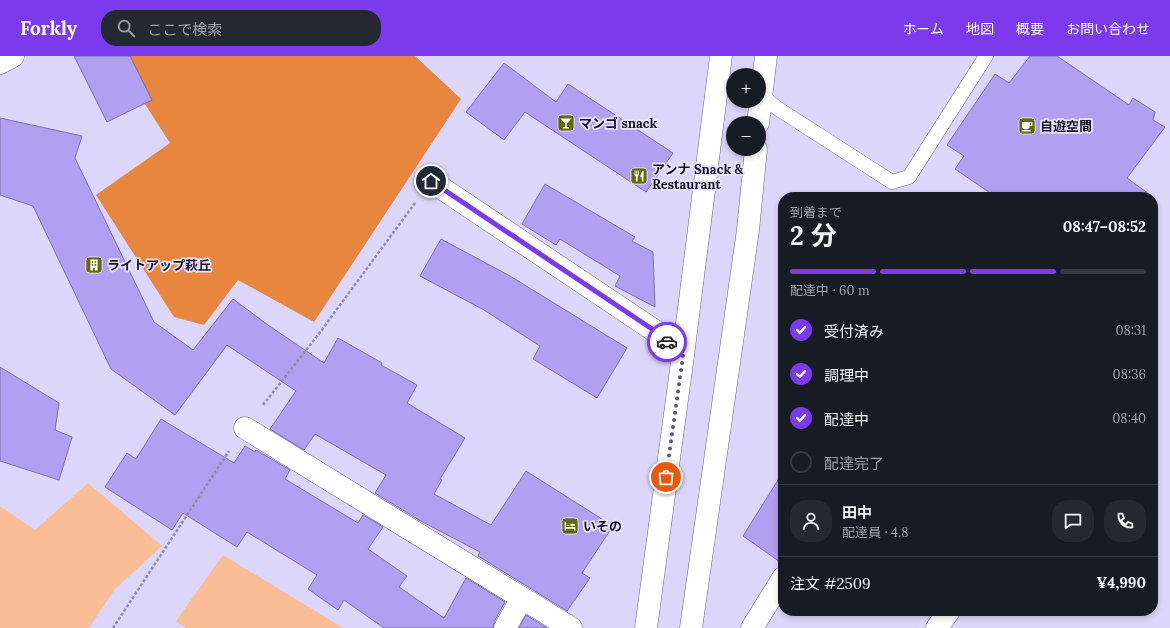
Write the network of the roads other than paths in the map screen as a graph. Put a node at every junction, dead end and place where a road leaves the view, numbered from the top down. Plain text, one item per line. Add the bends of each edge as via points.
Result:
1 (13, 56) edge
2 (721, 56) edge
3 (766, 56) edge
4 (986, 56) edge
5 (0, 63) edge
6 (764, 68) edge
7 (766, 99) edge
8 (755, 156) edge
9 (431, 181) road end
10 (683, 356) junction
11 (245, 428) road end
12 (778, 586) edge
13 (522, 598) junction
14 (945, 616) edge
15 (505, 628) edge
16 (571, 628) edge
17 (646, 628) edge
18 (691, 628) edge
19 (752, 628) edge
20 (937, 628) edge

1 - 5 street
2 - 10 street
3 - 6 street
4 - 7 lane via 909,177 892,182
8 - 18 street via 748,230
9 - 10 street via 658,333
10 - 17 street
11 - 13 street
12 - 19 street
13 - 15 street
13 - 16 street
14 - 20 street

